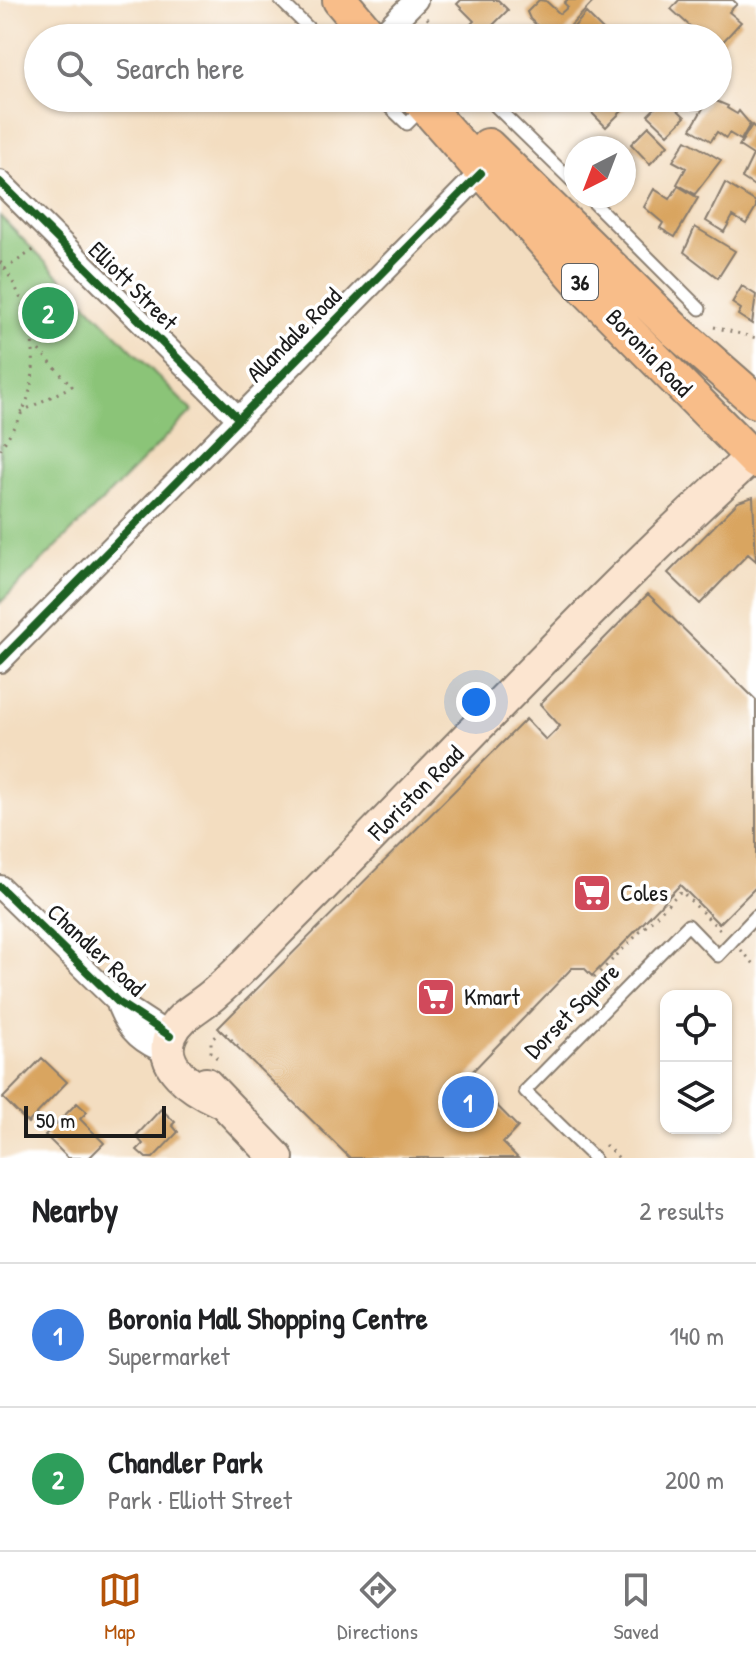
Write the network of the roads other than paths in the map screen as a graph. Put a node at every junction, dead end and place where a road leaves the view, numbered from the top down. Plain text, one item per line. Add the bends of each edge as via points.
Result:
1 (280, 0) edge
2 (340, 0) edge
3 (420, 8) edge
4 (305, 24) edge
5 (362, 24) edge
6 (396, 24) edge
7 (395, 112) edge
8 (418, 112) edge
9 (437, 112) edge
10 (441, 112) edge
11 (501, 112) edge
12 (481, 173) junction
13 (564, 173) edge
14 (0, 182) edge
15 (599, 208) edge
16 (700, 309) road end
17 (756, 401) edge
18 (239, 419) junction
19 (755, 457) edge
20 (0, 661) edge
21 (0, 887) edge
22 (756, 916) edge
23 (186, 1049) junction
24 (277, 1158) edge
25 (594, 1158) edge

1 - 4 lane
2 - 5 main road
3 - 6 street
7 - 8 lane via 407,124
9 - 12 main road, Boronia Road / 36
10 - 17 main road, Boronia Road / 36
11 - 13 lane
12 - 18 street, Allandale Road
12 - 19 main road, Boronia Road / 36 via 586,289
14 - 18 street, Elliott Street
15 - 16 lane
18 - 20 street, Allandale Road
19 - 23 main road, Floriston Road via 622,581 212,996
21 - 23 street, Chandler Road via 118,1002 127,1026 151,1046
22 - 25 lane, Dorset Square via 718,956 688,925 525,1091
23 - 24 main road via 218,1100

